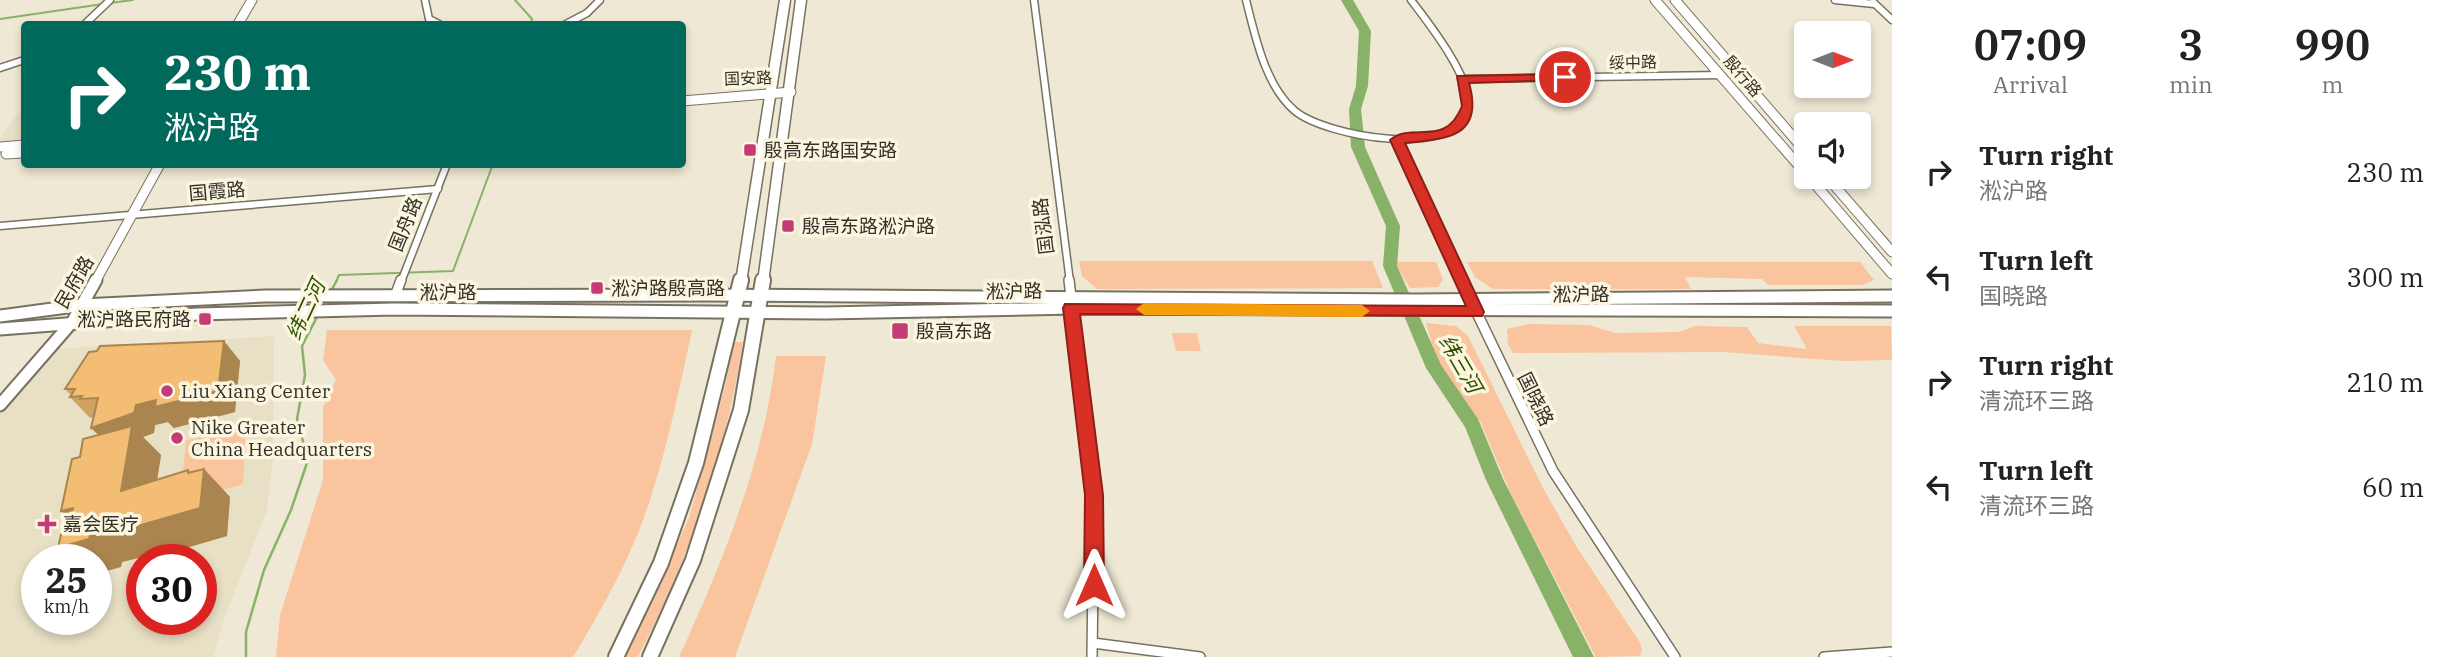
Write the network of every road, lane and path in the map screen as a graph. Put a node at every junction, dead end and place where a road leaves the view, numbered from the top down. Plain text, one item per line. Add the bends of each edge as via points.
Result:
1 (110, 0) edge
2 (252, 0) edge
3 (425, 0) edge
4 (600, 0) edge
5 (785, 0) edge
6 (801, 0) edge
7 (1034, 0) edge
8 (1246, 0) edge
9 (1411, 0) edge
10 (1656, 0) edge
11 (1675, 0) edge
12 (1835, 0) edge
13 (1872, 2) edge
14 (1892, 20) edge
15 (88, 21) edge
16 (240, 21) edge
17 (433, 21) edge
18 (572, 21) edge
19 (21, 61) edge
20 (0, 68) edge
21 (1721, 75) junction
22 (1461, 79) junction
23 (770, 92) junction
24 (791, 92) junction
25 (686, 96) edge
26 (686, 101) edge
27 (1794, 138) edge
28 (1397, 140) junction
29 (21, 145) edge
30 (0, 148) edge
31 (21, 153) edge
32 (0, 155) edge
33 (1794, 160) edge
34 (158, 168) edge
35 (446, 168) edge
36 (438, 189) junction
37 (1819, 189) edge
38 (1837, 189) edge
39 (132, 214) junction
40 (0, 226) edge
41 (1892, 252) edge
42 (1892, 274) edge
43 (395, 296) junction
44 (736, 296) junction
45 (1892, 296) edge
46 (760, 297) junction
47 (1470, 300) junction
48 (1070, 303) junction
49 (82, 305) junction
50 (1419, 306) junction
51 (389, 309) junction
52 (1892, 311) edge
53 (733, 312) junction
54 (1476, 312) junction
55 (758, 313) junction
56 (0, 316) edge
57 (73, 321) junction
58 (0, 329) edge
59 (0, 405) edge
60 (1093, 643) junction
61 (1892, 652) edge
62 (615, 657) edge
63 (650, 657) edge
64 (1092, 657) edge
65 (1200, 657) edge
66 (1675, 657) edge
67 (1824, 657) edge

1 - 15 street
2 - 16 main road
3 - 17 street
4 - 18 street
5 - 23 main road
6 - 24 main road
7 - 48 street, 国泓路
8 - 28 street via 1281,93 1296,112 1327,127
9 - 22 street
10 - 21 main road, 殷行路
11 - 27 main road, 殷行路
12 - 13 street
13 - 14 street
19 - 20 street
21 - 22 street, 绥中路
21 - 33 main road, 殷行路
22 - 28 street via 1469,106 1454,129 1437,136
23 - 24 main road, 国安路
23 - 25 main road, 国安路
23 - 26 main road, 国安路
23 - 44 main road
24 - 46 main road
28 - 47 street, 国晓路
29 - 30 main road
31 - 32 main road
34 - 39 main road, 民府路
35 - 36 street, 国舟路
36 - 39 street, 国霞路
36 - 43 street, 国舟路
37 - 42 main road, 殷行路
38 - 41 main road
39 - 40 street, 国霞路
39 - 49 main road, 民府路
43 - 44 main road, 淞沪路
43 - 49 main road, 淞沪路
43 - 51 street, 淞沪路
44 - 46 main road, 淞沪路
44 - 53 main road
45 - 47 main road, 淞沪路
46 - 48 main road, 淞沪路
46 - 55 main road
47 - 50 main road, 淞沪路
47 - 54 street, 国晓路
48 - 50 main road, 淞沪路
48 - 55 main road, 淞沪路
48 - 60 street, 国泓路 via 1094,495
49 - 56 main road, 淞沪路
49 - 57 main road, 民府路
50 - 54 main road, 淞沪路
51 - 53 main road, 淞沪路
51 - 57 main road, 淞沪路
52 - 54 main road, 淞沪路
53 - 55 main road, 淞沪路
53 - 62 main road via 683,503 662,563
54 - 66 street, 国晓路 via 1553,471
55 - 63 main road via 741,410 714,502
57 - 58 main road, 淞沪路
57 - 59 main road, 民府路
60 - 64 street, 国泓路
60 - 65 street
61 - 67 street

